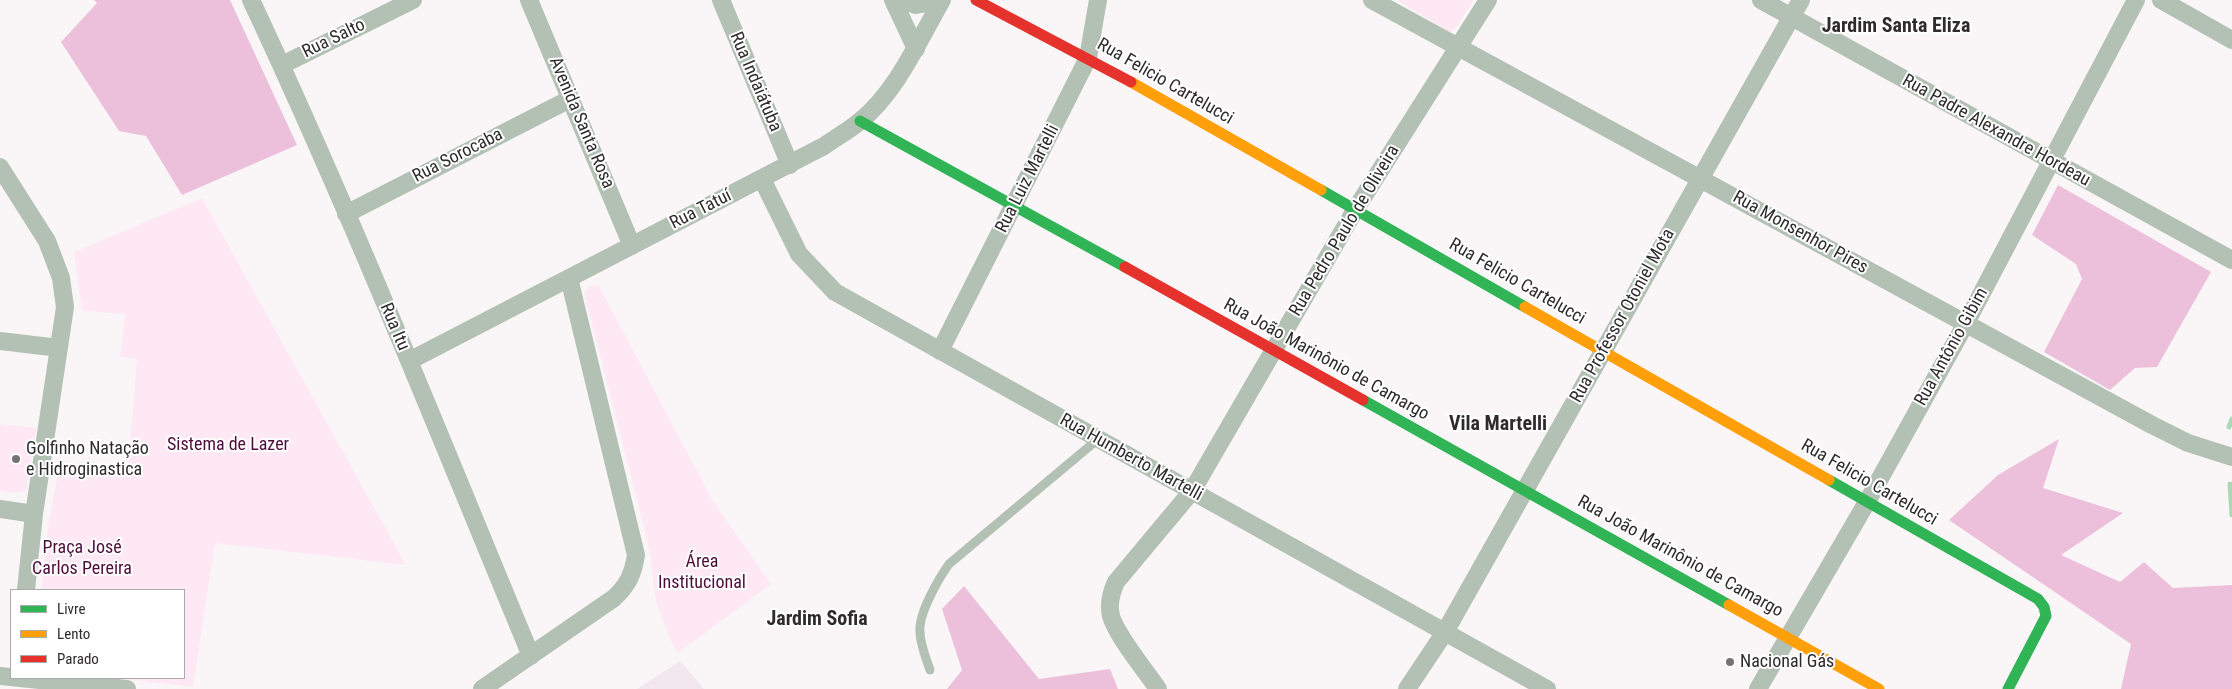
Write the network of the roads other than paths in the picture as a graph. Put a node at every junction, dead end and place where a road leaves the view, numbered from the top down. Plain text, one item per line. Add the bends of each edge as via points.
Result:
1 (251, 0) edge
2 (413, 0) edge
3 (529, 0) edge
4 (720, 0) edge
5 (893, 0) edge
6 (904, 0) edge
7 (941, 0) edge
8 (976, 0) edge
9 (1098, 0) edge
10 (1488, 0) edge
11 (1761, 0) edge
12 (1801, 0) edge
13 (2136, 0) edge
14 (2161, 0) edge
15 (1378, 1) edge
16 (1791, 17) junction
17 (2232, 40) edge
18 (1460, 46) junction
19 (916, 49) junction
20 (1088, 58) junction
21 (282, 65) junction
22 (570, 99) junction
23 (860, 121) junction
24 (2052, 162) junction
25 (790, 165) junction
26 (1, 171) edge
27 (762, 179) junction
28 (1700, 179) junction
29 (1016, 206) junction
30 (1355, 210) junction
31 (346, 214) junction
32 (632, 246) junction
33 (2232, 260) edge
34 (569, 278) junction
35 (1966, 323) junction
36 (0, 340) edge
37 (59, 348) junction
38 (1273, 350) junction
39 (940, 351) junction
40 (1603, 351) junction
41 (409, 361) junction
42 (1097, 440) junction
43 (2232, 457) edge
44 (1525, 490) junction
45 (1192, 491) junction
46 (1867, 502) junction
47 (0, 509) edge
48 (34, 514) junction
49 (26, 589) edge
50 (1445, 632) junction
51 (1787, 638) junction
52 (531, 656) junction
53 (930, 670) dead end
54 (12, 680) edge
55 (127, 689) edge
56 (482, 689) edge
57 (1158, 689) edge
58 (1407, 689) edge
59 (1547, 689) edge
60 (1758, 689) edge
61 (1879, 689) edge
62 (2008, 689) edge

1 - 21 street, Rua Itu
2 - 21 street, Rua Salto
3 - 22 street, Avenida Santa Rosa
4 - 25 street, Rua Indaiátuba
5 - 19 street
6 - 7 street via 916,5
7 - 19 street, Rua Tatuí
8 - 20 street, Rua Felicio Cartelucci
9 - 20 street, Rua Luiz Martelli
10 - 18 street, Rua Pedro Paulo de Oliveira
11 - 16 street, Rua Padre Alexandre Hordeau
12 - 16 street, Rua Professor Otoniel Mota
13 - 24 street, Rua Antônio Gibim
14 - 17 street
15 - 18 street, Rua Monsenhor Pires
16 - 24 street, Rua Padre Alexandre Hordeau
16 - 28 street, Rua Professor Otoniel Mota
18 - 28 street, Rua Monsenhor Pires
18 - 30 street, Rua Pedro Paulo de Oliveira
19 - 23 street, Rua Tatuí via 883,96
20 - 29 street, Rua Luiz Martelli
20 - 30 street, Rua Felicio Cartelucci
21 - 31 street, Rua Itu
22 - 31 street, Rua Sorocaba
22 - 32 street, Avenida Santa Rosa
23 - 25 street, Rua Tatuí
23 - 29 street, Rua João Marinônio de Camargo
24 - 33 street, Rua Padre Alexandre Hordeau
24 - 35 street, Rua Antônio Gibim
25 - 27 street, Rua Tatuí
26 - 37 street via 47,240 61,278 65,307
27 - 32 street, Rua Tatuí
27 - 39 street, Rua Humberto Martelli via 800,254 835,292
28 - 35 street, Rua Monsenhor Pires
28 - 40 street, Rua Professor Otoniel Mota
29 - 38 street, Rua João Marinônio de Camargo
29 - 39 street, Rua Luiz Martelli
30 - 38 street, Rua Pedro Paulo de Oliveira
30 - 40 street, Rua Felicio Cartelucci
31 - 41 street, Rua Itu
32 - 34 street, Rua Tatuí
34 - 41 street, Rua Tatuí
34 - 52 street via 636,555 634,572 614,598
35 - 43 street, Rua Monsenhor Pires via 2152,425 2188,443
35 - 46 street, Rua Antônio Gibim
36 - 37 street
37 - 48 street
38 - 44 street, Rua João Marinônio de Camargo
38 - 45 street, Rua Pedro Paulo de Oliveira
39 - 42 street, Rua Humberto Martelli
40 - 44 street, Rua Professor Otoniel Mota
40 - 46 street, Rua Felicio Cartelucci
41 - 52 street, Rua Itu
42 - 45 street, Rua Humberto Martelli
42 - 53 lane via 949,564 937,580 919,630
44 - 50 street, Rua Professor Otoniel Mota
44 - 51 street, Rua João Marinônio de Camargo
45 - 50 street, Rua Humberto Martelli
45 - 57 street, Rua Pedro Paulo de Oliveira via 1116,582 1110,597 1111,616
46 - 51 street, Rua Antônio Gibim
46 - 62 street, Rua Felicio Cartelucci via 2038,599 2044,606 2046,616
47 - 48 street
48 - 49 street
50 - 58 street, Rua Professor Otoniel Mota
50 - 59 street, Rua Humberto Martelli
51 - 60 street, Rua Antônio Gibim
51 - 61 street, Rua João Marinônio de Camargo
52 - 56 street
54 - 55 street

